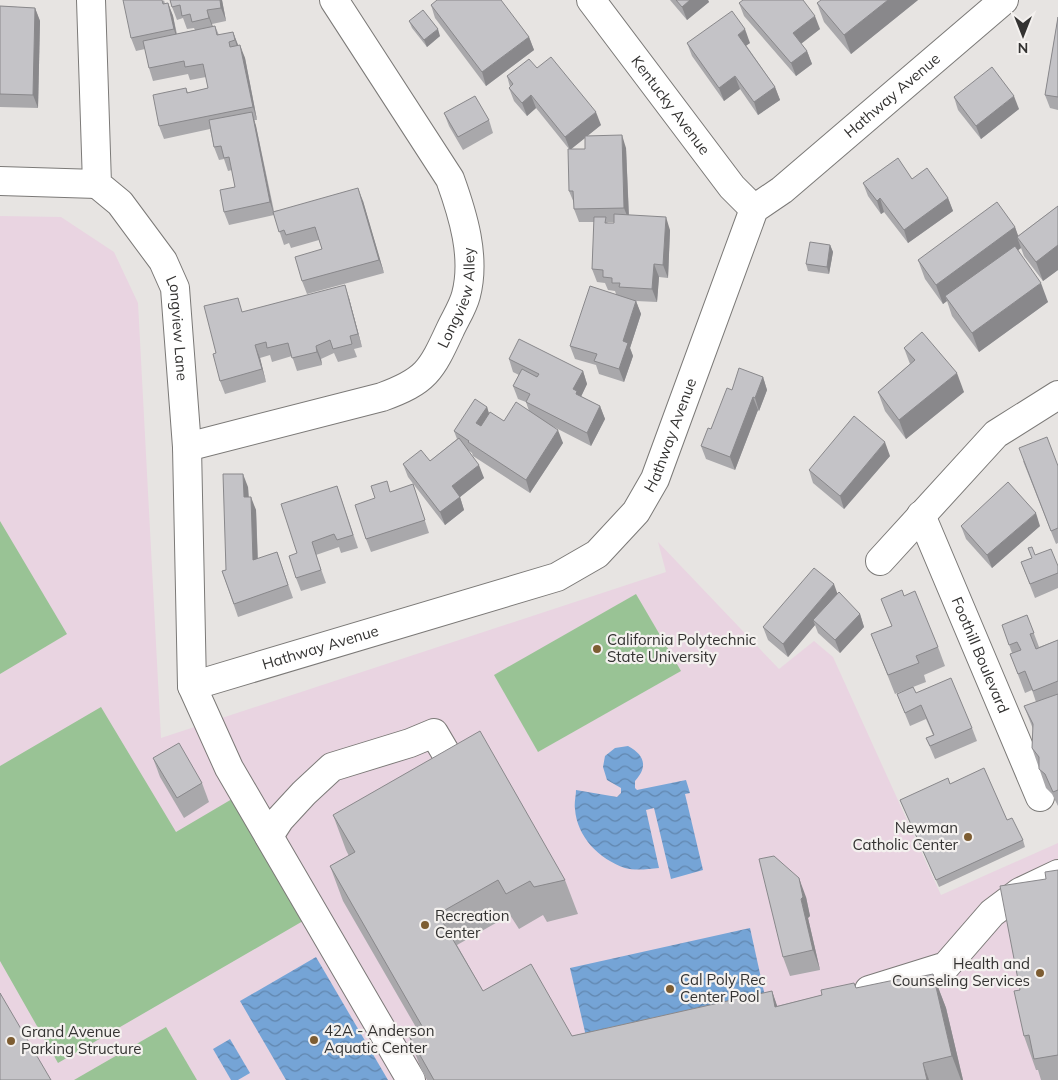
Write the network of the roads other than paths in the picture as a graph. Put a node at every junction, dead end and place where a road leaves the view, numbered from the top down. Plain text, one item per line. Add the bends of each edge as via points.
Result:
1 (91, 0) edge
2 (334, 0) edge
3 (590, 0) edge
4 (1004, 0) edge
5 (0, 181) edge
6 (97, 184) junction
7 (754, 209) junction
8 (1058, 395) edge
9 (186, 447) junction
10 (921, 514) junction
11 (880, 561) dead end
12 (192, 686) junction
13 (460, 777) edge
14 (1040, 797) dead end
15 (269, 836) junction
16 (1058, 874) edge
17 (850, 995) edge
18 (411, 1080) edge

1 - 6 street
2 - 9 street, Longview Alley via 450,179 468,251 469,276 465,297 437,359 426,374 404,388
3 - 7 street, Kentucky Avenue via 732,187
4 - 7 street, Hathway Avenue via 782,190
5 - 6 street
6 - 9 street, Longview Lane via 120,203 163,261 175,288
7 - 12 street, Hathway Avenue via 655,479 636,512 597,554 557,577
8 - 10 street via 996,434
9 - 12 street, Longview Lane
10 - 11 street
10 - 14 street, Foothill Boulevard
12 - 15 street via 229,768
13 - 15 street via 434,733 332,767 286,812
15 - 18 street
16 - 17 street via 1020,892 992,913 946,966

